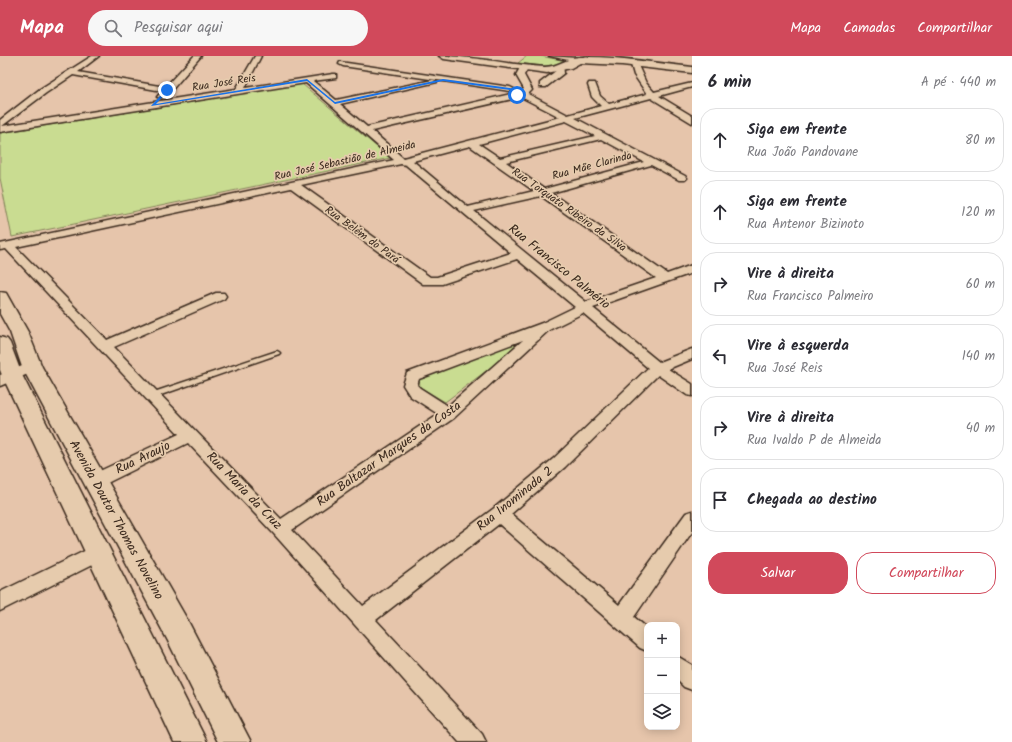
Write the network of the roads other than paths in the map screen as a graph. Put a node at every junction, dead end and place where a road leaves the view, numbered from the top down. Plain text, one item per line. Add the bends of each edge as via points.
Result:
1 (96, 56) edge
2 (198, 56) edge
3 (258, 56) edge
4 (350, 56) edge
5 (444, 56) edge
6 (460, 56) edge
7 (552, 56) edge
8 (582, 58) edge
9 (633, 63) junction
10 (343, 64) junction
11 (558, 68) junction
12 (692, 70) edge
13 (522, 71) junction
14 (72, 73) junction
15 (333, 76) junction
16 (307, 80) junction
17 (443, 80) junction
18 (543, 85) dead end
19 (592, 85) dead end
20 (692, 85) edge
21 (326, 87) junction
22 (317, 88) junction
23 (510, 89) junction
24 (676, 89) junction
25 (167, 90) junction
26 (239, 91) junction
27 (692, 92) edge
28 (522, 94) junction
29 (651, 95) junction
30 (338, 102) junction
31 (153, 106) junction
32 (607, 107) junction
33 (569, 118) junction
34 (692, 120) edge
35 (0, 124) edge
36 (0, 129) edge
37 (369, 129) junction
38 (604, 136) junction
39 (472, 143) junction
40 (406, 161) junction
41 (500, 161) junction
42 (653, 162) junction
43 (682, 178) dead end
44 (294, 185) junction
45 (544, 192) junction
46 (467, 210) junction
47 (4, 246) edge
48 (520, 254) junction
49 (692, 269) edge
50 (665, 278) junction
51 (220, 296) dead end
52 (0, 297) edge
53 (585, 307) junction
54 (547, 326) junction
55 (0, 343) edge
56 (104, 346) junction
57 (277, 353) dead end
58 (692, 354) edge
59 (657, 368) junction
60 (15, 374) edge
61 (692, 391) edge
62 (153, 394) junction
63 (449, 414) junction
64 (190, 435) junction
65 (95, 481) junction
66 (498, 514) junction
67 (692, 518) edge
68 (280, 529) junction
69 (99, 552) junction
70 (0, 602) edge
71 (363, 618) junction
72 (621, 619) junction
73 (644, 638) edge
74 (680, 669) edge
75 (692, 679) edge
76 (191, 742) edge
77 (235, 742) edge
78 (474, 742) edge

1 - 14 street
2 - 25 street
3 - 26 street
4 - 10 street
5 - 13 main road
6 - 11 main road
7 - 8 street
8 - 9 main road
8 - 11 main road
9 - 12 main road
9 - 29 street via 641,83
10 - 15 street
10 - 17 street
11 - 13 main road
11 - 18 street via 561,71
13 - 23 street
13 - 28 street via 528,90
14 - 25 street
14 - 35 street
15 - 16 street, Rua José Reis
15 - 21 street
16 - 22 street
16 - 26 street, Rua José Reis
17 - 23 street
17 - 30 street
19 - 32 street via 596,97
20 - 24 street, Rua José Sebastião de Almeida
21 - 22 street
21 - 30 street
22 - 30 street
23 - 28 street
24 - 27 street
24 - 29 street, Rua José Sebastião de Almeida
25 - 31 street
26 - 31 street, Rua José Reis
28 - 33 street
28 - 37 street
29 - 32 street, Rua José Sebastião de Almeida
29 - 34 street
30 - 37 street, Rua Francisco Palmério
31 - 36 street, Rua José Reis
32 - 33 street, Rua José Sebastião de Almeida
33 - 38 street
33 - 39 street, Rua José Sebastião de Almeida
37 - 40 street, Rua Francisco Palmério
38 - 41 street
38 - 42 street
39 - 40 street, Rua José Sebastião de Almeida
39 - 41 street, Rua Torquato Ribeiro da Silva
40 - 44 street, Rua José Sebastião de Almeida
40 - 46 street, Rua Francisco Palmério
41 - 45 street, Rua Torquato Ribeiro da Silva
42 - 43 street
42 - 45 street, Rua Mãe Clarinda
44 - 47 street, Rua José Sebastião de Almeida
44 - 48 street, Rua Belém do Pará via 423,280 432,282
45 - 46 street, Rua Mãe Clarinda
45 - 50 street, Rua Torquato Ribeiro da Silva
46 - 48 street, Rua Francisco Palmério
47 - 56 street, Rua Maria da Cruz
48 - 53 street, Rua Francisco Palmério
49 - 50 street
50 - 53 street
51 - 56 street
52 - 60 main road, Avenida Doutor Thomas Novelino via 19,332
53 - 54 street
53 - 59 street, Rua Francisco Palmério
54 - 63 street, Rua Baltazar Marques da Costa
54 - 63 street via 412,376 410,385 415,392
55 - 60 main road, Avenida Doutor Thomas Novelino
56 - 62 street, Rua Maria da Cruz
57 - 62 lane
58 - 59 street
59 - 61 street, Rua Francisco Palmério
59 - 66 street, Rua Inominada 2 via 559,463
60 - 65 main road, Avenida Doutor Thomas Novelino
60 - 69 main road, Avenida Doutor Thomas Novelino
62 - 64 street, Rua Maria da Cruz
63 - 68 street, Rua Baltazar Marques da Costa
64 - 65 street, Rua Araujo
64 - 68 street, Rua Maria da Cruz
65 - 77 main road, Avenida Doutor Thomas Novelino via 178,631
66 - 71 street, Rua Inominada 2
66 - 72 street
67 - 72 street
68 - 71 street, Rua Maria da Cruz
69 - 70 street
69 - 76 main road, Avenida Doutor Thomas Novelino
71 - 78 street, Rua Maria da Cruz
72 - 73 street
74 - 75 street

